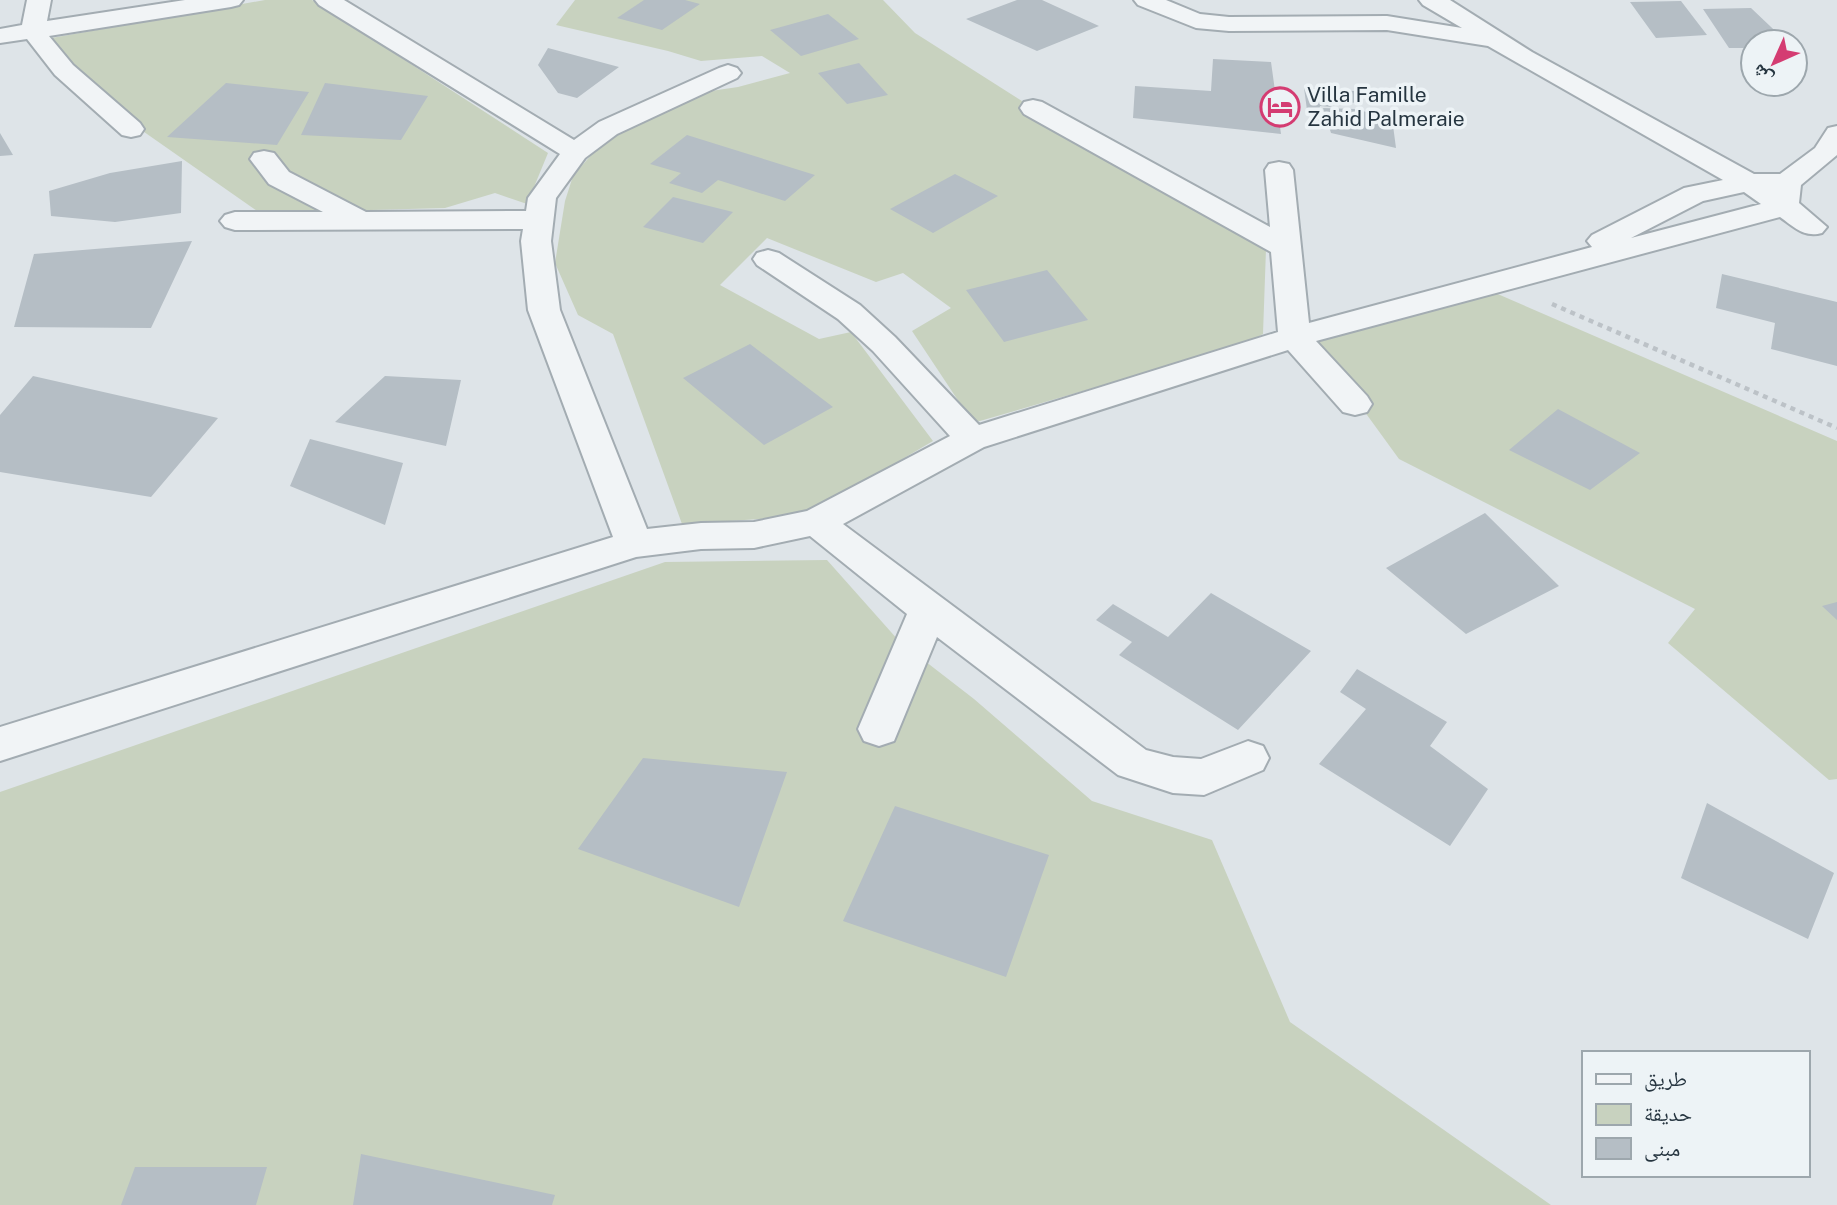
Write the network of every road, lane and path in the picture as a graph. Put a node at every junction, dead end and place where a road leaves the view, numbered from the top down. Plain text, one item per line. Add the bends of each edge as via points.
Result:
1 (39, 0) edge
2 (231, 0) edge
3 (327, 0) edge
4 (1146, 0) edge
5 (1444, 2) edge
6 (1387, 23) junction
7 (33, 31) junction
8 (0, 36) edge
9 (1496, 40) junction
10 (728, 73) dead end
11 (1032, 108) dead end
12 (1633, 121) junction
13 (131, 129) dead end
14 (1837, 134) edge
15 (575, 152) junction
16 (264, 159) dead end
17 (1279, 170) dead end
18 (1748, 183) junction
19 (1713, 189) junction
20 (1777, 200) junction
21 (363, 220) junction
22 (539, 220) junction
23 (235, 221) dead end
24 (1825, 231) edge
25 (1286, 248) junction
26 (768, 259) dead end
27 (1582, 259) junction
28 (1499, 281) junction
29 (1294, 337) junction
30 (1355, 404) dead end
31 (1837, 428) edge
32 (972, 439) junction
33 (816, 522) junction
34 (634, 544) junction
35 (928, 610) junction
36 (880, 729) dead end
37 (0, 744) edge
38 (1248, 758) dead end

1 - 7 street
2 - 7 street
3 - 15 street
4 - 6 street via 1196,21
5 - 6 street
5 - 9 street
6 - 9 street
7 - 8 street
7 - 13 street via 64,70
9 - 12 street
10 - 15 street via 608,128
11 - 25 street
12 - 18 street
12 - 19 street
14 - 20 street via 1825,153
15 - 22 street via 542,198
16 - 21 street via 279,178
17 - 25 street
18 - 19 street
18 - 20 street
19 - 20 street
19 - 27 street via 1607,236
20 - 24 street
20 - 27 street
21 - 22 street
21 - 23 street
22 - 34 street via 536,241 544,310
25 - 29 street
26 - 32 street via 849,312
27 - 28 street
28 - 29 street
28 - 31 path
29 - 30 street
29 - 32 street
32 - 33 street
33 - 34 street via 754,535
33 - 35 street
34 - 37 street
35 - 36 street
35 - 38 street via 1133,763 1173,775 1204,777

